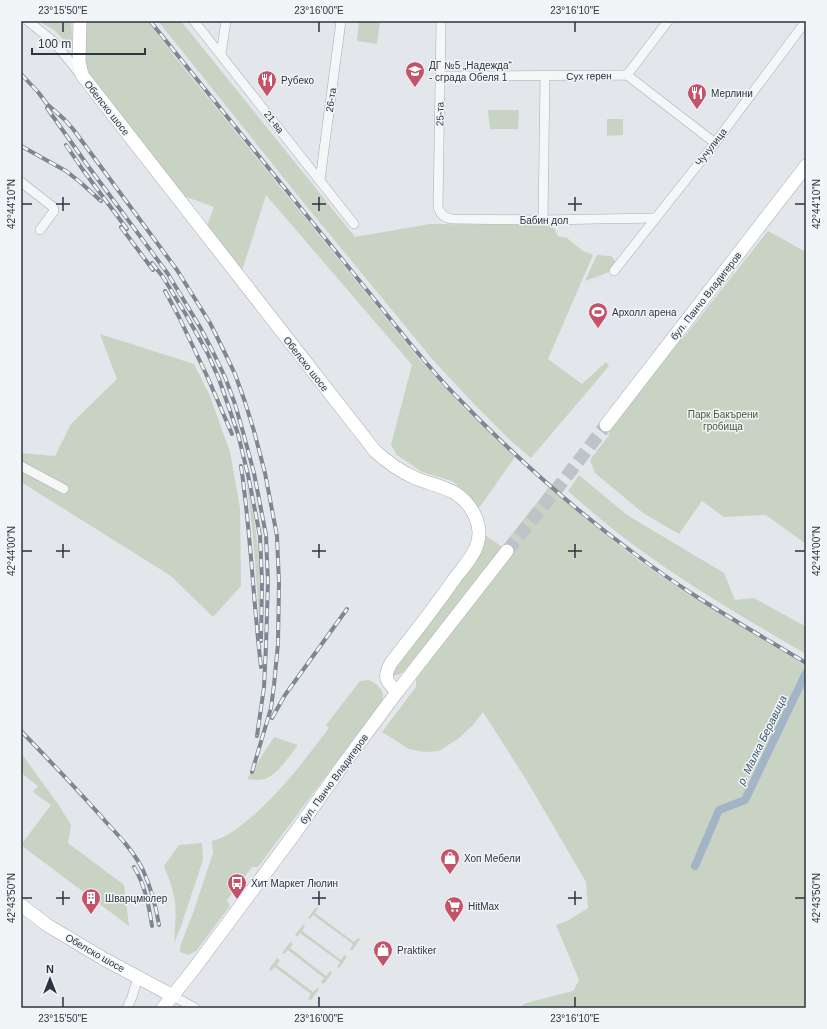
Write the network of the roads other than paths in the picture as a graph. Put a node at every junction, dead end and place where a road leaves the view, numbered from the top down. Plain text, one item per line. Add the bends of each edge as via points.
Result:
1 (80, 21) edge
2 (194, 21) edge
3 (226, 21) edge
4 (341, 21) edge
5 (441, 21) edge
6 (668, 21) edge
7 (806, 21) edge
8 (30, 22) edge
9 (221, 54) junction
10 (82, 75) junction
11 (627, 75) junction
12 (440, 76) junction
13 (545, 76) junction
14 (714, 143) junction
15 (806, 166) edge
16 (320, 180) junction
17 (21, 182) edge
18 (438, 207) joint
19 (655, 218) junction
20 (543, 220) junction
21 (354, 224) dead end
22 (40, 230) dead end
23 (614, 271) dead end
24 (606, 425) tunnel mouth
25 (21, 466) edge
26 (64, 489) dead end
27 (507, 551) tunnel mouth
28 (397, 692) junction
29 (21, 905) edge
30 (138, 977) junction
31 (173, 996) junction
32 (127, 1008) edge
33 (163, 1008) edge
34 (195, 1008) edge

1 - 10 street via 79,61
2 - 9 street, 21-ва
3 - 9 street
4 - 16 street, 26-та
5 - 12 street, 25-та
6 - 11 street
7 - 14 street, Чучулица
8 - 10 street, Обелско шосе via 54,42
9 - 16 street, 21-ва
10 - 28 street, Обелско шосе via 375,451 397,469 454,493 469,505 476,517 479,536 472,554 388,669 388,683
11 - 13 street, Сух герен
11 - 14 street
12 - 13 street, Сух герен
12 - 18 street, 25-та
13 - 20 street
14 - 19 street, Чучулица
15 - 24 street, бул. Панчо Владигеров
16 - 21 street, 21-ва
17 - 22 street via 53,207 54,211
18 - 20 street, Бабин дол via 443,215 452,219
19 - 20 street, Бабин дол
19 - 23 street, Чучулица
25 - 26 street
27 - 28 street, бул. Панчо Владигеров
28 - 31 street, бул. Панчо Владигеров
29 - 30 street, Обелско шосе via 47,925
30 - 31 street, Обелско шосе
30 - 32 street
31 - 33 street, бул. Панчо Владигеров
31 - 34 street

